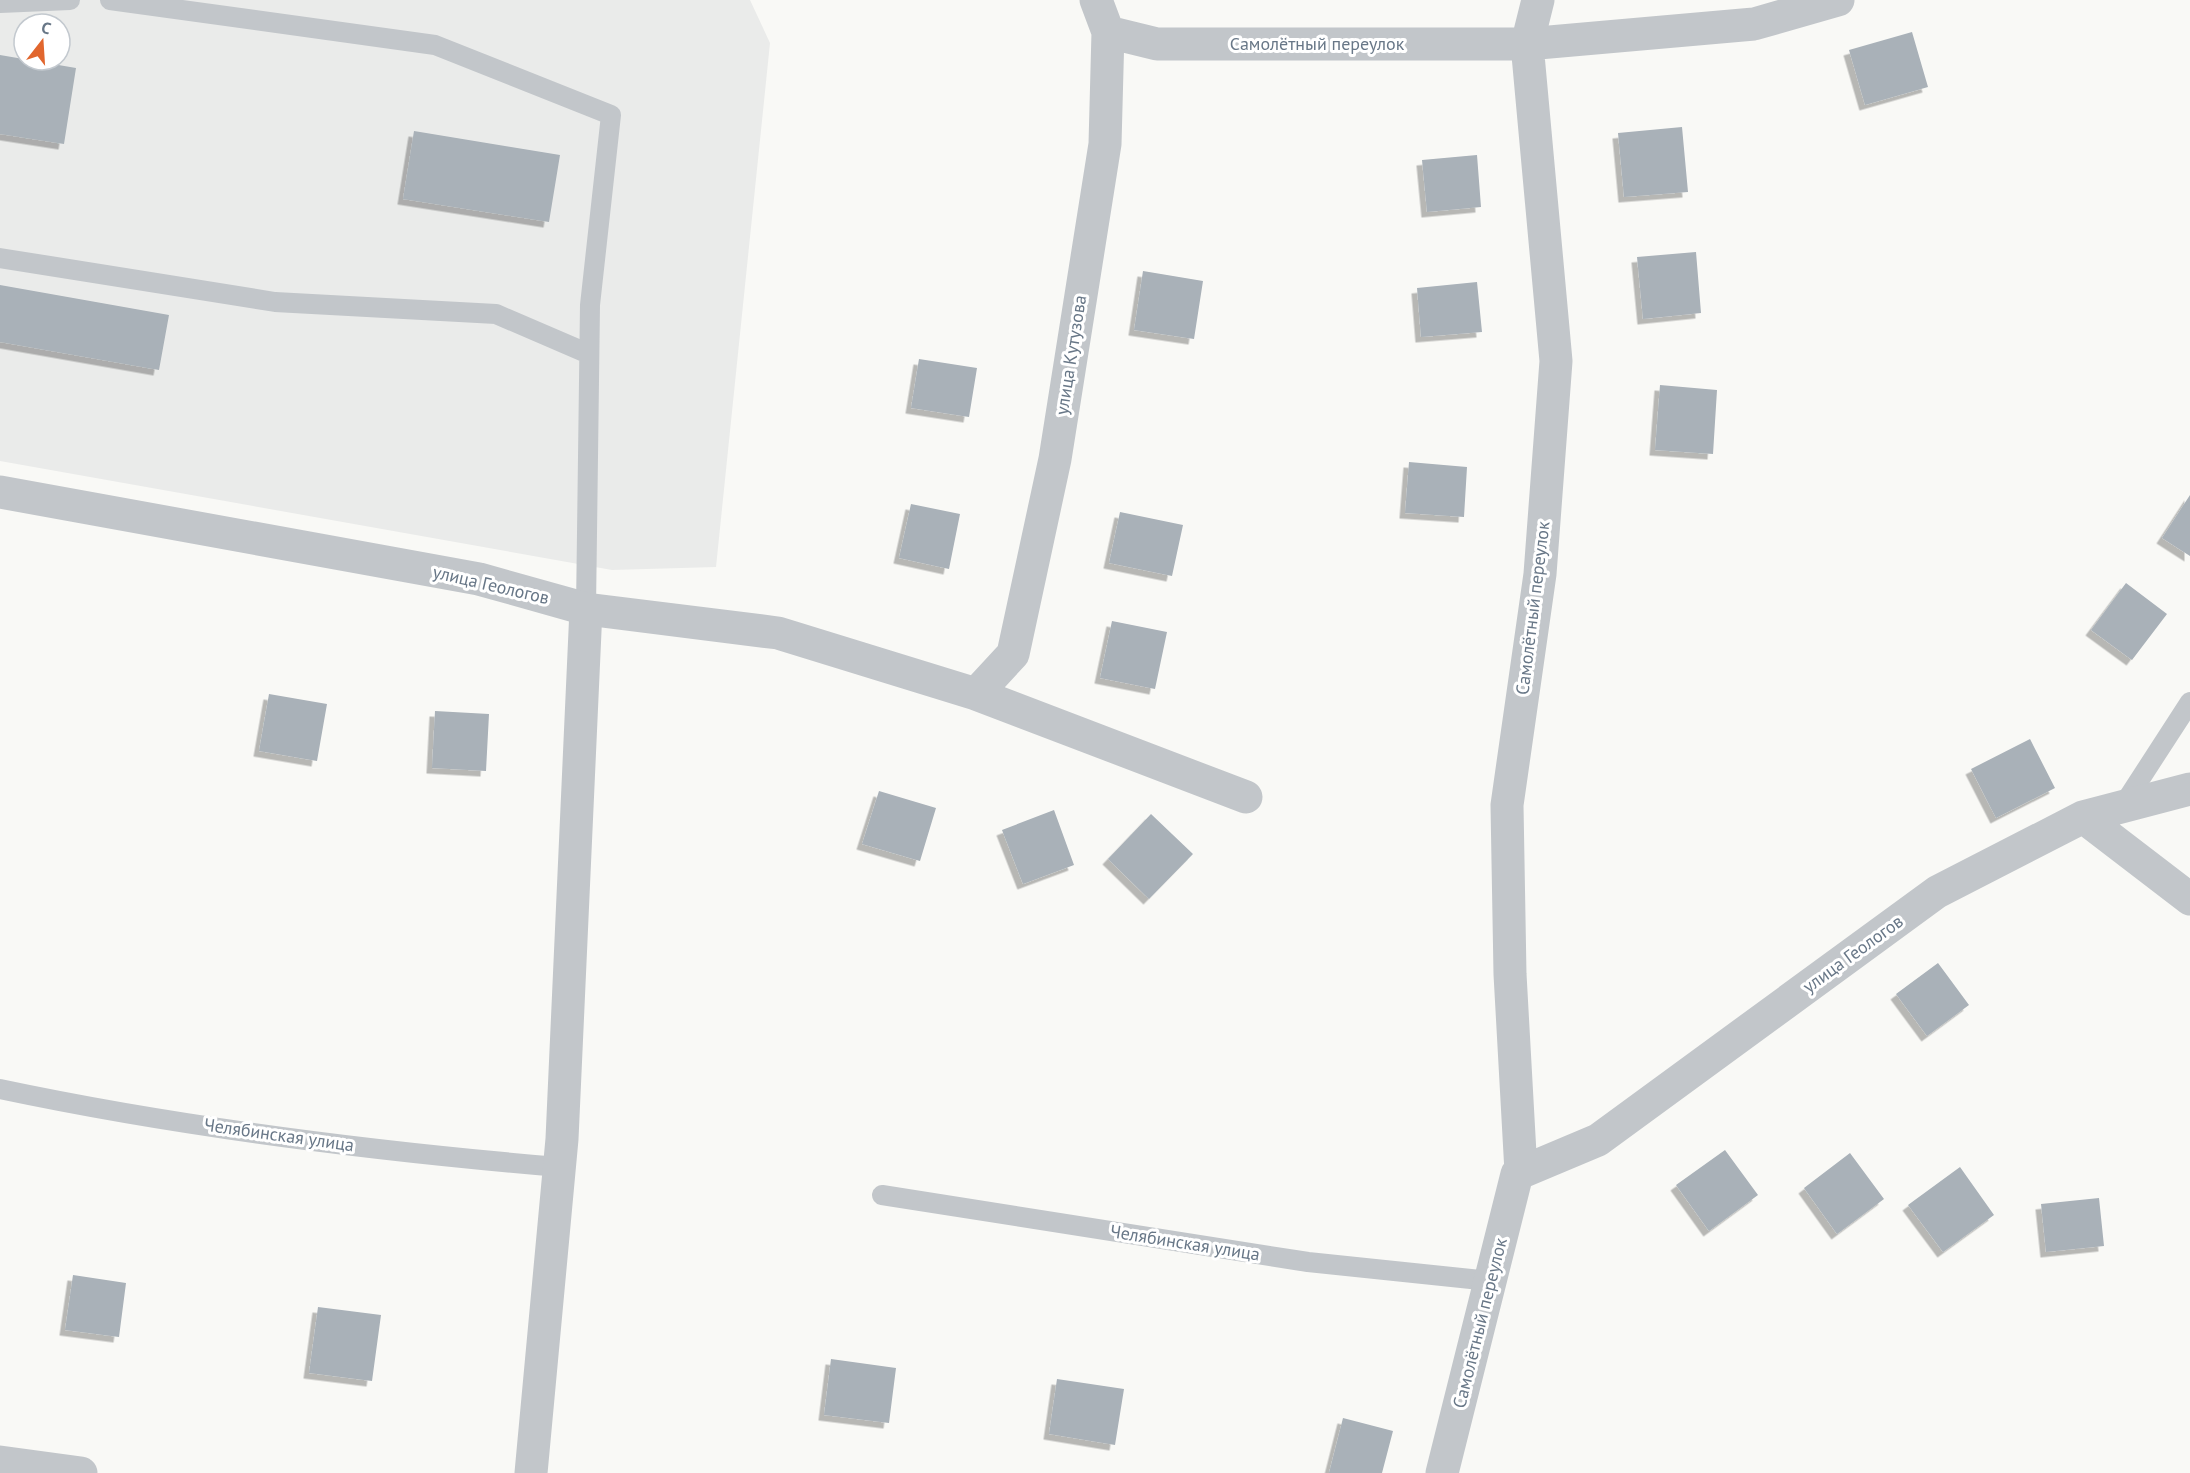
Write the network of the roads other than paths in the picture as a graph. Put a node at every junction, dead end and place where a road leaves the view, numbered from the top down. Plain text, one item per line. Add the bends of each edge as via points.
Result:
1 (70, 0) edge
2 (110, 0) edge
3 (1096, 0) edge
4 (1538, 0) edge
5 (1838, 0) edge
6 (0, 3) edge
7 (1108, 32) junction
8 (1527, 44) junction
9 (0, 258) edge
10 (589, 354) junction
11 (0, 492) edge
12 (586, 609) junction
13 (976, 694) junction
14 (2190, 702) edge
15 (2190, 789) edge
16 (1246, 797) dead end
17 (2122, 807) junction
18 (2083, 817) junction
19 (2190, 899) edge
20 (0, 1089) edge
21 (559, 1167) junction
22 (1519, 1173) junction
23 (882, 1195) dead end
24 (1490, 1281) junction
25 (0, 1462) edge
26 (81, 1473) edge
27 (531, 1473) edge
28 (1442, 1473) edge

1 - 6 lane
2 - 10 lane via 435,45 611,115 590,305
3 - 7 street, улица Кутузова
4 - 8 street, Самолётный переулок
5 - 8 street, Самолётный переулок via 1754,24
7 - 8 street, Самолётный переулок via 1157,44
7 - 13 street, улица Кутузова via 1105,144 1055,459 1013,654
8 - 22 street, Самолётный переулок via 1556,361 1540,574 1507,805
9 - 10 lane via 275,302 496,314
10 - 12 lane
11 - 12 street, улица Геологов via 479,579
12 - 13 street, улица Геологов via 777,633
12 - 21 street
13 - 16 street, улица Геологов
14 - 17 lane
15 - 17 street, улица Геологов
17 - 18 street, улица Геологов
18 - 19 street
18 - 22 street, улица Геологов via 1937,892 1598,1140
20 - 21 lane, Челябинская улица via 257,1133 434,1157
21 - 27 street
22 - 24 street, Самолётный переулок
23 - 24 lane, Челябинская улица via 1308,1262
24 - 28 street, Самолётный переулок
25 - 26 street

